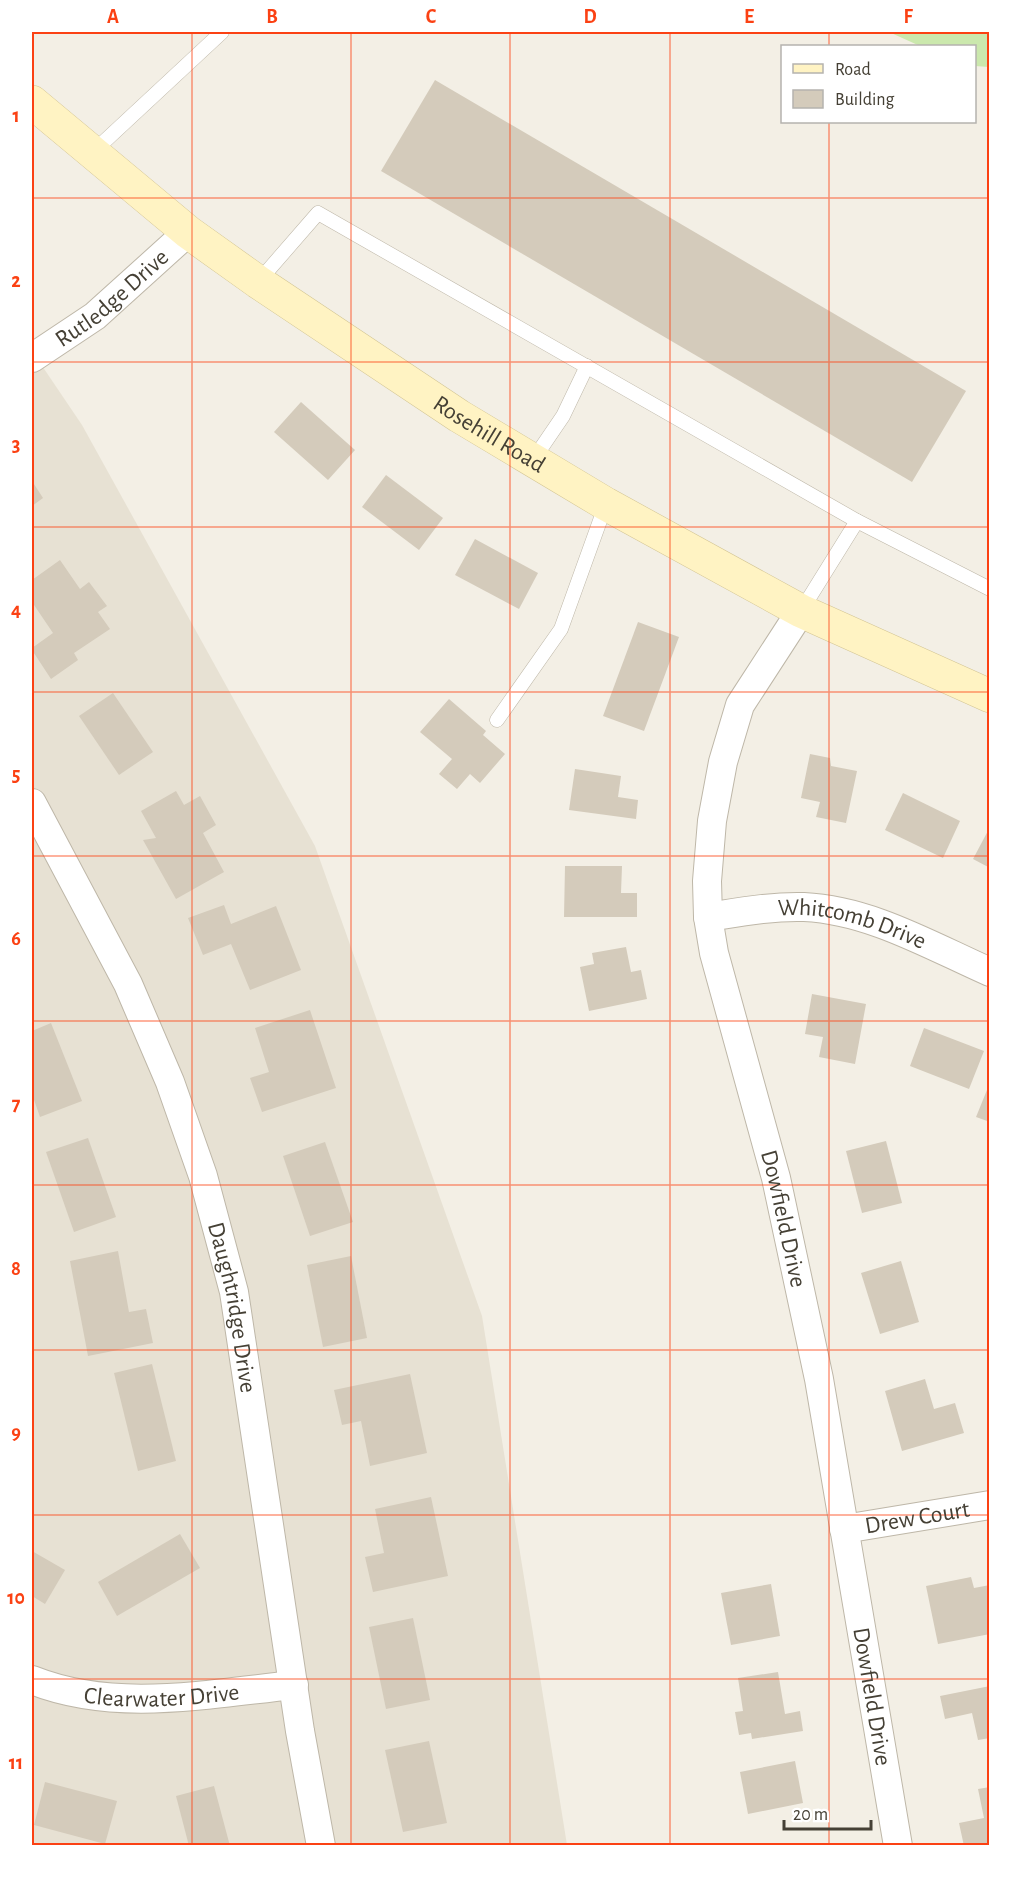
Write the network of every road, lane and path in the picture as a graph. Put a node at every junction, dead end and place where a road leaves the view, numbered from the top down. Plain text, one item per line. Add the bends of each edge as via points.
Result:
1 (222, 32) edge
2 (32, 102) edge
3 (92, 153) junction
4 (188, 232) junction
5 (258, 282) junction
6 (32, 358) edge
7 (587, 366) junction
8 (532, 461) junction
9 (606, 504) junction
10 (857, 521) junction
11 (990, 589) edge
12 (801, 611) junction
13 (990, 696) edge
14 (497, 720) dead end
15 (32, 803) edge
16 (708, 917) junction
17 (990, 972) edge
18 (990, 1504) edge
19 (844, 1529) junction
20 (32, 1680) edge
21 (294, 1685) junction
22 (321, 1845) edge
23 (898, 1845) edge

1 - 3 lane
2 - 3 main road, Rosehill Road
3 - 4 main road, Rosehill Road
4 - 5 main road, Rosehill Road
4 - 6 street, Rutledge Drive via 94,316
5 - 7 lane via 318,213
5 - 8 main road, Rosehill Road
7 - 8 lane via 562,416
7 - 10 lane
8 - 9 main road, Rosehill Road
9 - 12 main road, Rosehill Road
9 - 14 lane via 561,629
10 - 11 lane
10 - 12 lane
12 - 13 main road, Rosehill Road
12 - 16 street, Dowfield Drive via 740,705 733,728 712,820
15 - 21 street, Daughtridge Drive via 128,984 170,1082 203,1176 234,1292
16 - 17 street, Whitcomb Drive via 766,908 845,913 883,925
16 - 19 street, Dowfield Drive via 714,953 776,1178 819,1379
18 - 19 street, Drew Court
19 - 23 street, Dowfield Drive
20 - 21 street, Clearwater Drive via 56,1690 155,1699
21 - 22 street, Daughtridge Drive

